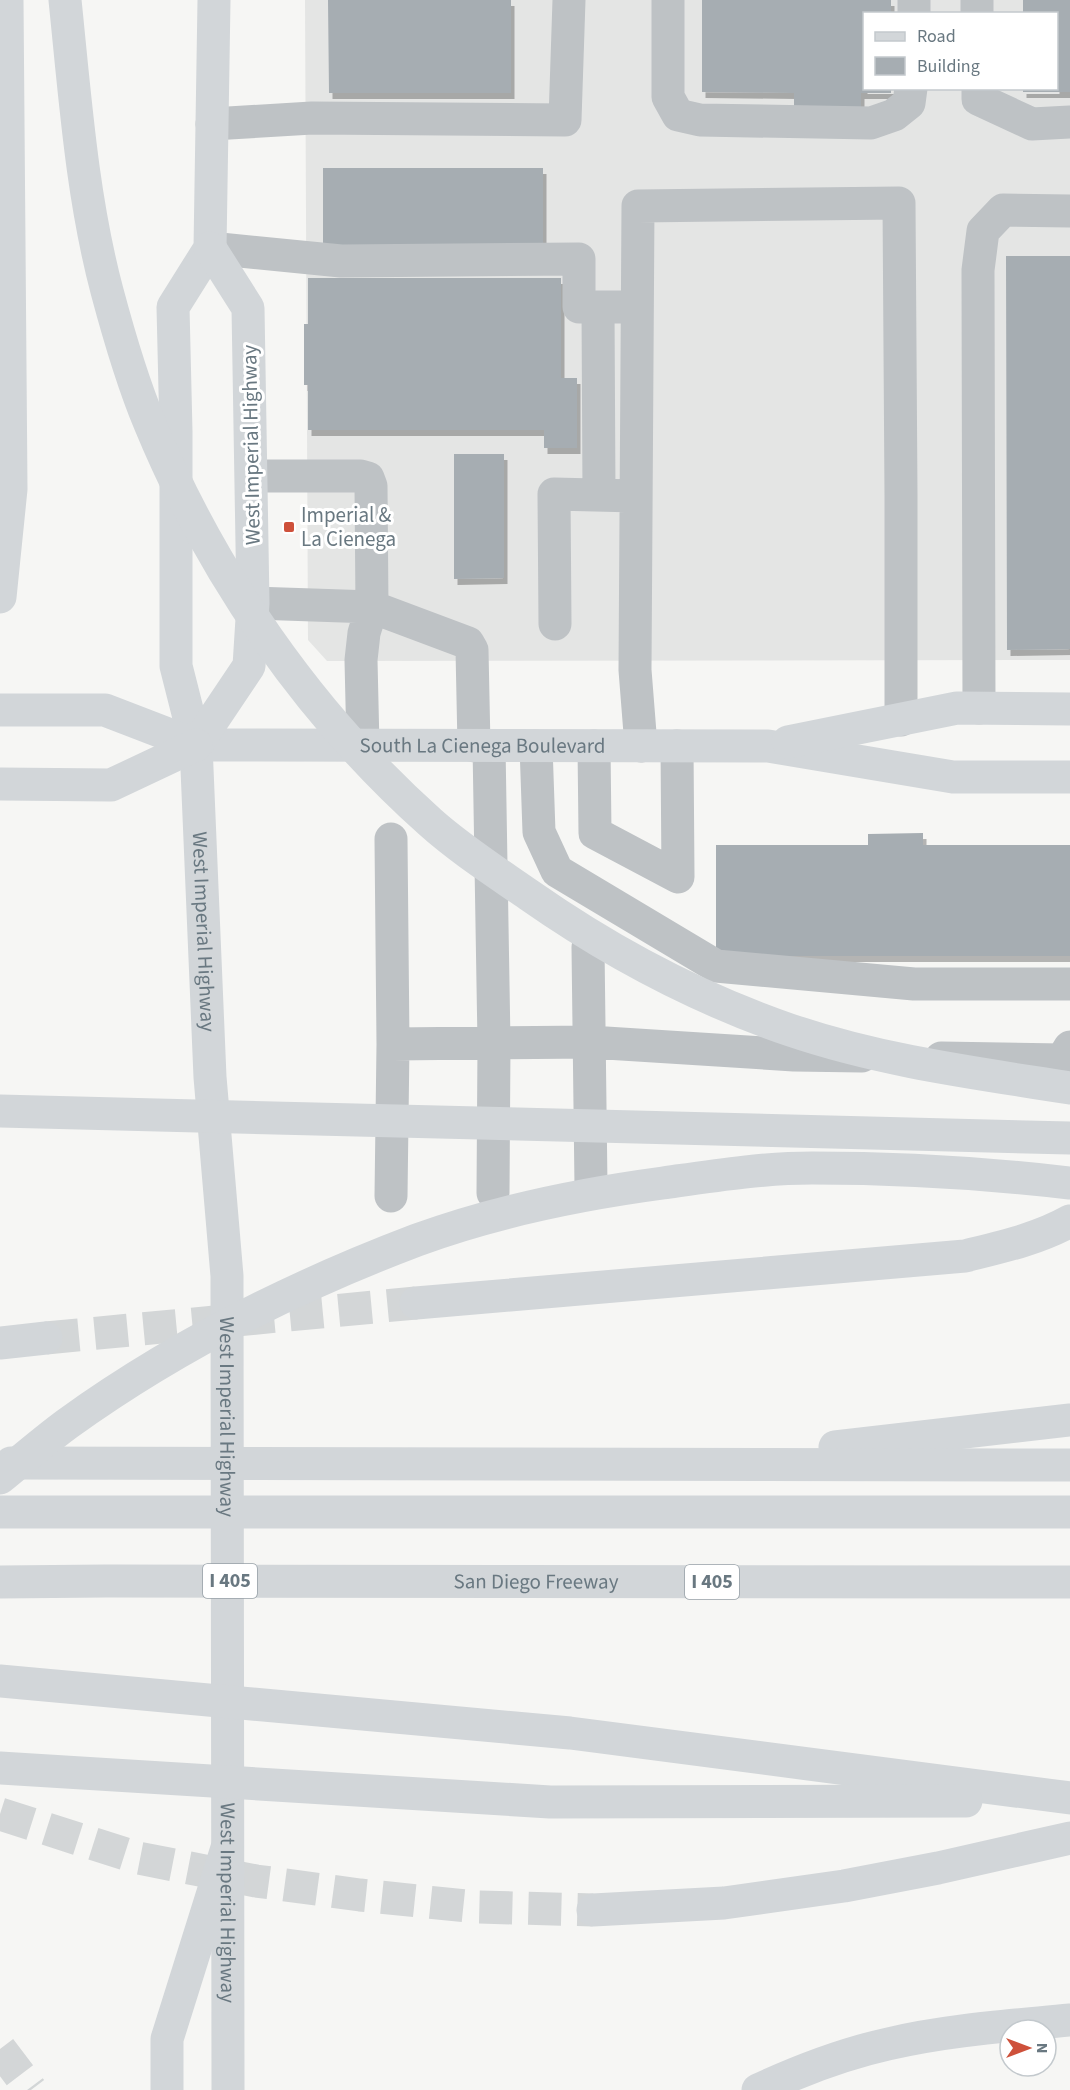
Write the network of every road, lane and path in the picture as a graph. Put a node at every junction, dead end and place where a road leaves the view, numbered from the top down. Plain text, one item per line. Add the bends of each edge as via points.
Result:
1 (7, 0) edge
2 (65, 0) edge
3 (214, 0) edge
4 (569, 0) edge
5 (668, 0) edge
6 (911, 90) edge
7 (978, 90) edge
8 (1070, 122) edge
9 (212, 124) junction
10 (1070, 211) edge
11 (210, 248) junction
12 (636, 307) junction
13 (598, 308) junction
14 (252, 476) junction
15 (599, 495) junction
16 (636, 496) junction
17 (0, 597) edge
18 (254, 603) junction
19 (372, 607) junction
20 (555, 624) dead end
21 (979, 708) junction
22 (1070, 709) edge
23 (0, 710) edge
24 (901, 720) junction
25 (196, 745) junction
26 (363, 746) junction
27 (481, 746) junction
28 (536, 746) junction
29 (594, 746) junction
30 (641, 746) junction
31 (677, 746) junction
32 (768, 746) junction
33 (1070, 777) edge
34 (0, 784) edge
35 (391, 839) dead end
36 (588, 948) dead end
37 (1070, 984) edge
38 (590, 1042) junction
39 (494, 1043) junction
40 (393, 1044) junction
41 (1070, 1047) edge
42 (1070, 1088) edge
43 (0, 1112) edge
44 (1070, 1138) edge
45 (1070, 1183) edge
46 (591, 1186) dead end
47 (492, 1192) dead end
48 (391, 1196) dead end
49 (1070, 1221) edge
50 (416, 1303) tunnel mouth
51 (46, 1338) tunnel mouth
52 (0, 1343) edge
53 (1070, 1420) edge
54 (0, 1463) edge
55 (675, 1465) junction
56 (1070, 1465) edge
57 (0, 1478) edge
58 (0, 1512) edge
59 (1070, 1512) edge
60 (0, 1582) edge
61 (1070, 1582) edge
62 (0, 1681) edge
63 (0, 1768) edge
64 (1070, 1799) edge
65 (1070, 1838) edge
66 (226, 1848) junction
67 (593, 1910) tunnel mouth
68 (1070, 2020) edge
69 (167, 2090) edge
70 (228, 2090) edge
71 (758, 2090) edge

1 - 17 main road via 11,489
2 - 42 main road via 92,219 106,287 149,422 187,505 269,643 374,768 432,825 570,924 708,998 863,1052
3 - 9 main road
4 - 9 lane via 565,120 312,118
5 - 6 lane via 668,97 678,115 700,120 871,123 894,115 909,103
7 - 8 lane via 978,99 1032,124
9 - 11 main road
10 - 21 lane via 1003,210 983,231 978,270
11 - 13 lane via 341,261 579,259 579,307
11 - 14 main road, West Imperial Highway via 248,308
11 - 25 main road, West Imperial Highway via 173,307 176,666
12 - 13 lane
12 - 16 lane
12 - 24 lane via 638,206 899,203
13 - 15 lane
14 - 18 main road, West Imperial Highway
14 - 19 lane via 368,478
15 - 16 lane
15 - 20 lane via 554,494
16 - 30 lane via 635,670
18 - 19 lane
18 - 25 main road, West Imperial Highway via 249,666
19 - 26 lane via 361,660
19 - 27 lane via 468,643 472,650
21 - 22 main road, South La Cienega Boulevard
21 - 24 main road, South La Cienega Boulevard via 957,708
23 - 25 main road, South La Cienega Boulevard via 105,710
24 - 32 main road, South La Cienega Boulevard
25 - 26 main road, South La Cienega Boulevard
25 - 34 main road, South La Cienega Boulevard via 111,785
25 - 66 main road, West Imperial Highway via 210,1077 227,1276
26 - 27 main road, South La Cienega Boulevard
27 - 28 main road, South La Cienega Boulevard
27 - 39 lane
28 - 29 main road, South La Cienega Boulevard
28 - 37 lane via 539,832 557,871 716,966 914,984
29 - 30 main road, South La Cienega Boulevard
29 - 31 lane via 595,833 678,877
30 - 31 main road, South La Cienega Boulevard
31 - 32 main road, South La Cienega Boulevard
32 - 33 main road, South La Cienega Boulevard via 954,777
35 - 40 lane
36 - 38 lane
38 - 39 lane
38 - 41 lane via 794,1055 1062,1060
38 - 46 lane
39 - 40 lane
39 - 47 lane
40 - 48 lane
43 - 44 main road
45 - 57 main road via 947,1172 800,1169 737,1173 621,1189 489,1218 408,1244 292,1292 208,1334 65,1425
49 - 50 main road via 1012,1244 966,1256
51 - 52 main road
53 - 55 main road
54 - 55 main road
55 - 56 main road
58 - 59 main road
60 - 61 main road, San Diego Freeway / I 405
62 - 64 main road via 570,1733
63 - 64 main road via 550,1802
65 - 67 main road via 844,1886 724,1903
66 - 69 main road via 167,2039
66 - 70 main road, West Imperial Highway
68 - 71 main road via 951,2032 887,2044

